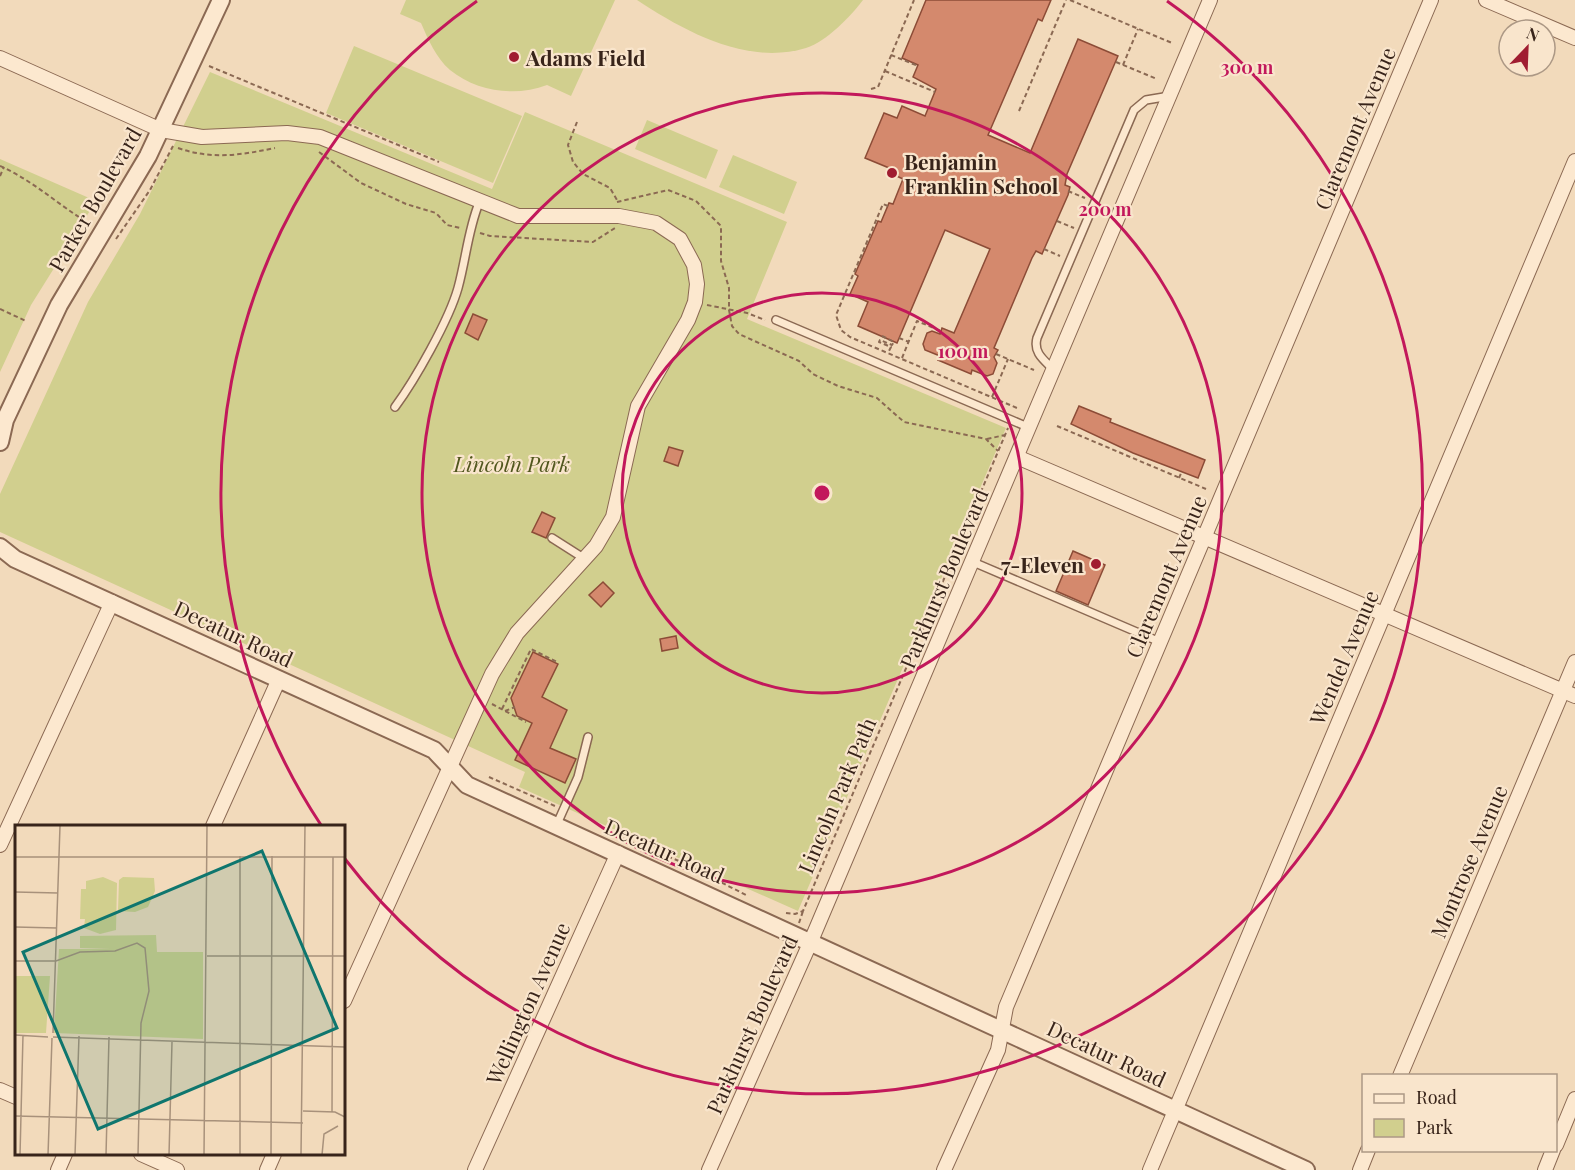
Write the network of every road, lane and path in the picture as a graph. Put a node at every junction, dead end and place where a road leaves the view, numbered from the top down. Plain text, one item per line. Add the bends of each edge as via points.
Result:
1 (221, 0) edge
2 (914, 0) edge
3 (1068, 0) edge
4 (1210, 0) edge
5 (1431, 0) edge
6 (1486, 0) edge
7 (1139, 29) junction
8 (1575, 38) edge
9 (1172, 43) dead end
10 (891, 55) junction
11 (0, 58) edge
12 (1116, 62) dead end
13 (1123, 65) junction
14 (209, 66) dead end
15 (918, 66) dead end
16 (885, 71) junction
17 (1157, 79) dead end
18 (872, 89) dead end
19 (935, 92) dead end
20 (1170, 96) junction
21 (1020, 111) dead end
22 (577, 122) dead end
23 (161, 130) junction
24 (277, 148) dead end
25 (313, 148) dead end
26 (1575, 161) edge
27 (439, 162) dead end
28 (0, 166) edge
29 (4, 167) junction
30 (0, 176) edge
31 (1068, 191) dead end
32 (1086, 199) dead end
33 (617, 200) junction
34 (479, 202) junction
35 (888, 207) dead end
36 (619, 216) junction
37 (1057, 221) dead end
38 (90, 224) dead end
39 (1074, 228) dead end
40 (470, 230) junction
41 (117, 240) dead end
42 (1044, 249) dead end
43 (1062, 256) dead end
44 (701, 304) dead end
45 (0, 309) edge
46 (729, 310) junction
47 (757, 317) dead end
48 (776, 320) dead end
49 (26, 321) dead end
50 (941, 331) dead end
51 (882, 336) dead end
52 (899, 338) dead end
53 (909, 342) junction
54 (888, 353) junction
55 (996, 354) dead end
56 (902, 359) junction
57 (1008, 359) junction
58 (1034, 370) dead end
59 (1054, 370) junction
60 (992, 397) junction
61 (395, 407) dead end
62 (1017, 408) dead end
63 (2, 422) edge
64 (1009, 425) dead end
65 (1057, 426) dead end
66 (1030, 428) junction
67 (1087, 431) dead end
68 (1005, 435) junction
69 (1084, 437) junction
70 (986, 439) junction
71 (0, 442) edge
72 (1118, 447) dead end
73 (998, 451) junction
74 (1116, 451) junction
75 (1017, 457) junction
76 (1150, 459) dead end
77 (1148, 464) junction
78 (1182, 471) dead end
79 (1179, 478) junction
80 (1206, 489) dead end
81 (1205, 536) junction
82 (552, 537) dead end
83 (0, 547) edge
84 (7, 558) edge
85 (585, 559) junction
86 (973, 562) junction
87 (112, 602) junction
88 (1384, 615) junction
89 (1160, 642) junction
90 (557, 662) dead end
91 (1575, 662) edge
92 (279, 679) junction
93 (1569, 693) edge
94 (488, 702) dead end
95 (514, 707) dead end
96 (504, 710) junction
97 (526, 722) dead end
98 (588, 737) dead end
99 (449, 768) junction
100 (484, 775) dead end
101 (559, 808) dead end
102 (213, 825) edge
103 (556, 827) junction
104 (0, 845) edge
105 (618, 845) junction
106 (750, 897) dead end
107 (778, 910) dead end
108 (803, 911) junction
109 (799, 925) dead end
110 (811, 941) junction
111 (345, 999) edge
112 (1002, 1029) junction
113 (1401, 1074) edge
114 (0, 1090) edge
115 (15, 1097) edge
116 (1575, 1099) edge
117 (1177, 1110) junction
118 (1557, 1143) edge
119 (1367, 1152) edge
120 (1552, 1152) edge
121 (65, 1155) edge
122 (143, 1155) edge
123 (274, 1155) edge
124 (58, 1170) edge
125 (177, 1170) edge
126 (267, 1170) edge
127 (475, 1170) edge
128 (709, 1170) edge
129 (944, 1170) edge
130 (1150, 1170) edge
131 (1306, 1170) edge
132 (1360, 1170) edge
133 (1545, 1170) edge

1 - 23 street, Parker Boulevard
2 - 10 path
3 - 7 path
3 - 21 path
4 - 20 street, Parkhurst Boulevard
5 - 81 street, Claremont Avenue
6 - 8 street
7 - 9 path
7 - 13 path
10 - 15 path
10 - 16 path
11 - 23 street
12 - 13 path
13 - 17 path
14 - 27 path
16 - 18 path via 878,87
16 - 19 path
20 - 59 street, Parkhurst Boulevard
20 - 59 lane via 1146,100 1134,110 1050,307 1036,349
22 - 33 path via 568,145 573,162 583,174 610,188
23 - 34 street via 202,137 287,132 320,137
23 - 63 street, Parker Boulevard via 59,305
24 - 41 path via 220,157 202,156 173,146
25 - 40 path via 361,183 435,213 447,225
26 - 88 street, Wendel Avenue
28 - 29 path
29 - 30 path
29 - 38 path via 41,187 54,201
31 - 32 path
33 - 36 path
33 - 46 path via 668,190 696,201 721,226 721,261 729,288
34 - 36 street via 533,218
34 - 40 lane
35 - 54 path via 883,204 836,315 846,335
36 - 40 path via 614,231 593,242 490,236
36 - 85 street via 656,223 680,239 694,266 697,284 688,320 638,406 613,517
37 - 39 path
40 - 61 lane via 458,291 409,388
42 - 43 path
44 - 46 path
45 - 49 path
46 - 47 path
46 - 70 path via 732,326 739,334 799,361 813,374 838,386 877,398 904,422
48 - 66 lane
50 - 53 path via 917,321
51 - 54 path via 894,342 892,345 880,340 891,347
52 - 53 path
53 - 56 path
54 - 56 path
55 - 57 path
56 - 60 path
57 - 58 path
57 - 60 path
59 - 66 street, Parkhurst Boulevard
60 - 62 path
63 - 71 street, Parker Boulevard
64 - 68 path, Lincoln Park Path
65 - 69 path
66 - 75 street, Parkhurst Boulevard
67 - 69 path
68 - 70 path
68 - 73 path, Lincoln Park Path
69 - 74 path
70 - 73 path
72 - 74 path
73 - 108 path, Lincoln Park Path
74 - 77 path
75 - 81 street
75 - 86 street, Parkhurst Boulevard
76 - 77 path
77 - 79 path
78 - 79 path
79 - 80 path
81 - 88 street
81 - 89 street, Claremont Avenue
82 - 85 lane
83 - 84 street, Decatur Road
84 - 87 street, Decatur Road
85 - 99 street via 531,615 505,652
86 - 89 lane
86 - 110 street, Parkhurst Boulevard
87 - 92 street, Decatur Road
87 - 104 street
88 - 93 street
88 - 117 street, Wendel Avenue
89 - 112 street, Claremont Avenue via 1006,1007
90 - 96 path via 531,650
91 - 93 street, Montrose Avenue
92 - 99 street, Decatur Road via 434,750
92 - 102 street
93 - 113 street, Montrose Avenue
94 - 96 path
95 - 96 path
96 - 97 path
98 - 103 lane via 578,777
99 - 103 street, Decatur Road via 467,785
99 - 111 street
100 - 101 path
103 - 105 street, Decatur Road
105 - 106 path via 679,861
105 - 110 street, Decatur Road
105 - 127 street, Wellington Avenue
107 - 108 path via 788,915
108 - 109 path, Lincoln Park Path
110 - 112 street, Decatur Road
110 - 128 street, Parkhurst Boulevard
112 - 117 street, Decatur Road
112 - 129 street, Claremont Avenue via 998,1050
114 - 115 street
116 - 118 street
117 - 130 street, Wendel Avenue
117 - 131 street, Decatur Road
119 - 132 street
120 - 133 street
121 - 124 street
122 - 125 street
123 - 126 street

